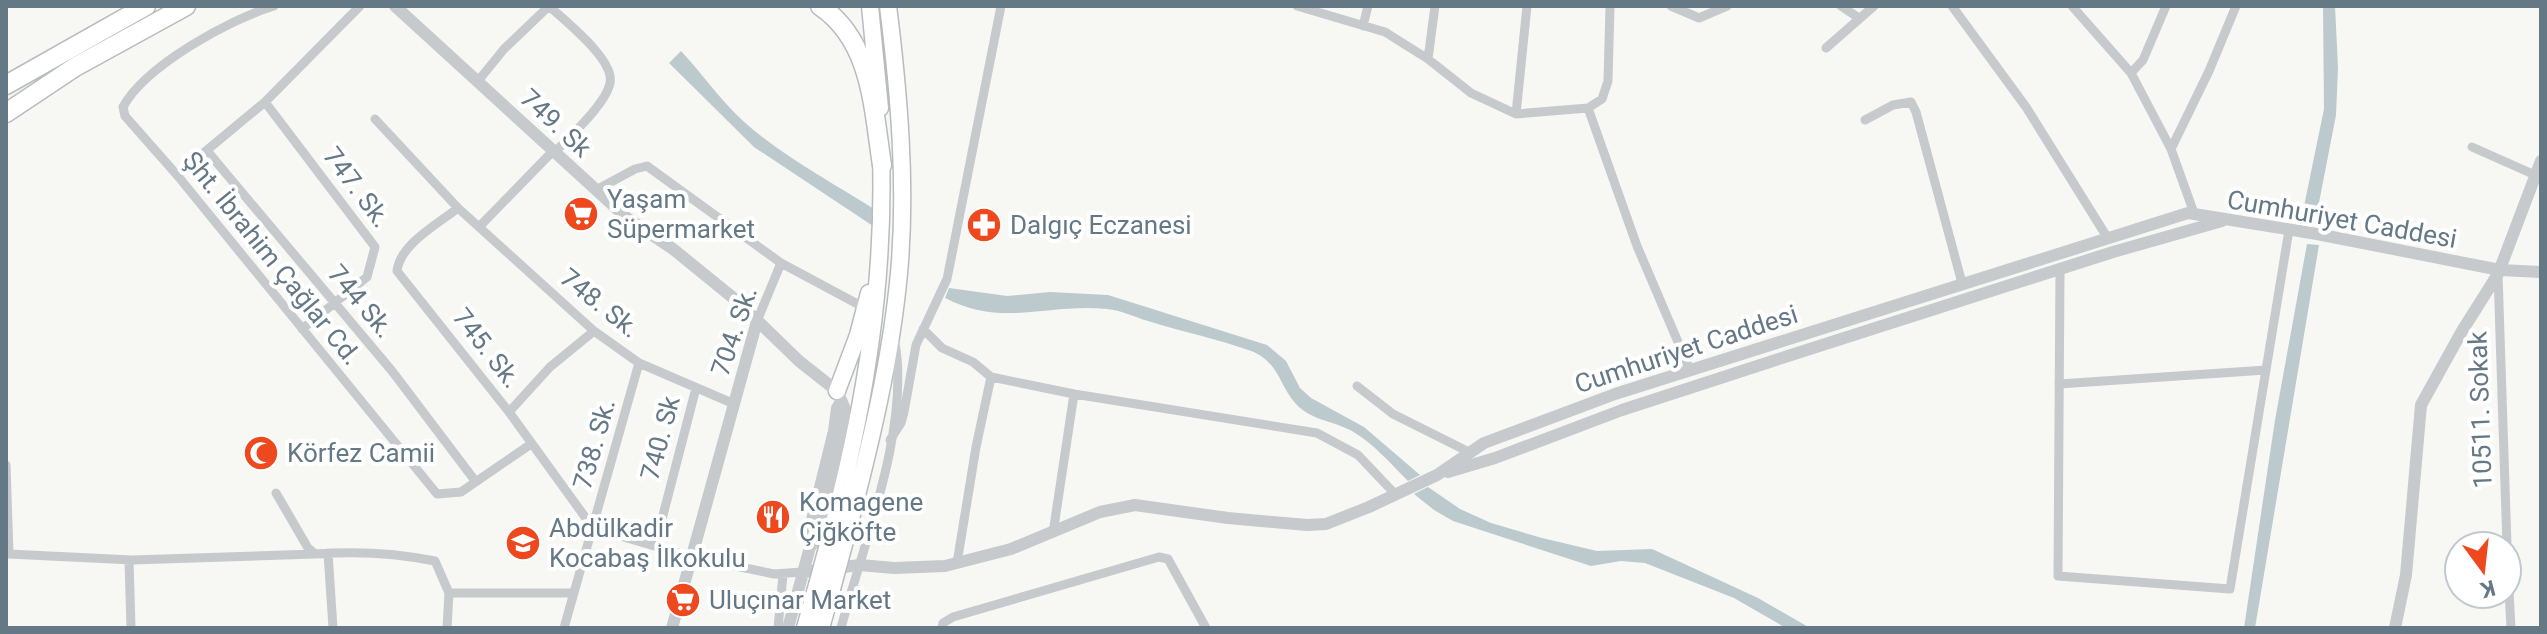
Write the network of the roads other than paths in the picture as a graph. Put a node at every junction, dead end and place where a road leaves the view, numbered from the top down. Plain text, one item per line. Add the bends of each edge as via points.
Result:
1 (146, 6) edge
2 (186, 6) edge
3 (274, 6) edge
4 (360, 6) edge
5 (395, 6) edge
6 (549, 6) edge
7 (820, 6) edge
8 (870, 6) edge
9 (888, 6) edge
10 (895, 6) edge
11 (1001, 6) edge
12 (1297, 6) edge
13 (1368, 6) edge
14 (1435, 6) edge
15 (1527, 6) edge
16 (1610, 6) edge
17 (1671, 6) edge
18 (1727, 6) edge
19 (1841, 6) edge
20 (1874, 6) edge
21 (1952, 6) edge
22 (2072, 6) edge
23 (2166, 6) edge
24 (2236, 6) edge
25 (1332, 11) edge
26 (1859, 18) junction
27 (1363, 26) junction
28 (1826, 48) dead end
29 (1428, 59) junction
30 (2131, 73) junction
31 (478, 81) junction
32 (6, 85) edge
33 (897, 103) junction
34 (262, 104) junction
35 (1588, 108) junction
36 (6, 113) edge
37 (1516, 114) junction
38 (375, 119) dead end
39 (1865, 120) dead end
40 (2472, 147) dead end
41 (2171, 149) junction
42 (208, 152) junction
43 (554, 152) junction
44 (2541, 161) edge
45 (882, 165) junction
46 (177, 175) junction
47 (2535, 175) junction
48 (596, 190) junction
49 (458, 208) junction
50 (2194, 213) junction
51 (2223, 220) junction
52 (479, 227) junction
53 (2289, 230) junction
54 (2107, 237) junction
55 (880, 262) junction
56 (781, 263) junction
57 (2060, 268) junction
58 (2499, 272) junction
59 (2541, 272) edge
60 (1962, 283) junction
61 (334, 302) junction
62 (865, 308) junction
63 (757, 321) junction
64 (302, 329) junction
65 (923, 329) junction
66 (594, 331) junction
67 (892, 333) junction
68 (639, 363) junction
69 (1690, 370) junction
70 (2266, 370) junction
71 (991, 377) junction
72 (2059, 384) junction
73 (1357, 386) dead end
74 (696, 388) junction
75 (1074, 394) junction
76 (839, 397) junction
77 (732, 403) junction
78 (509, 412) junction
79 (890, 440) junction
80 (531, 444) junction
81 (1469, 452) junction
82 (6, 465) edge
83 (1437, 475) junction
84 (476, 482) junction
85 (276, 493) dead end
86 (1396, 495) junction
87 (593, 528) junction
88 (841, 528) junction
89 (2507, 530) edge
90 (1053, 533) junction
91 (655, 546) junction
92 (328, 553) junction
93 (315, 554) junction
94 (692, 557) junction
95 (129, 560) junction
96 (957, 563) junction
97 (860, 565) junction
98 (802, 572) junction
99 (783, 575) junction
100 (825, 587) junction
101 (449, 593) junction
102 (573, 593) junction
103 (131, 628) edge
104 (333, 628) edge
105 (447, 628) edge
106 (564, 628) edge
107 (672, 628) edge
108 (778, 628) edge
109 (788, 628) edge
110 (805, 628) edge
111 (821, 628) edge
112 (841, 628) edge
113 (942, 628) edge
114 (1206, 628) edge
115 (2395, 628) edge

1 - 32 highway
2 - 36 highway via 75,67
3 - 46 street, Şht. İbrahim Çağlar Cd. via 210,34 131,92 123,107 125,116
4 - 34 street
5 - 31 street, 749. Sk
6 - 31 street
6 - 43 street via 596,51 611,81 604,98
7 - 45 highway via 849,32 863,60
8 - 45 highway
9 - 33 highway
10 - 33 highway
11 - 65 street via 947,279
12 - 25 street
13 - 27 street
14 - 29 street
15 - 37 street
16 - 35 street via 1606,93
17 - 18 street via 1699,18
19 - 26 street
20 - 26 street
21 - 54 street via 2026,107
22 - 30 street
23 - 30 street via 2143,60
24 - 41 street
25 - 27 street
26 - 28 street
27 - 29 street via 1385,32
29 - 37 street via 1471,93
30 - 41 street
31 - 43 street, 749. Sk
33 - 67 highway via 901,186
34 - 42 street
34 - 61 street, 747. Sk. via 375,247 367,277
35 - 37 street
35 - 69 street via 1637,246
38 - 49 street, 748. Sk.
39 - 60 street via 1911,102
40 - 47 street
41 - 50 street
42 - 46 street
42 - 61 street, 744 Sk.
43 - 48 street, 749. Sk
43 - 52 street
44 - 47 street
45 - 55 highway
46 - 64 street, Şht. İbrahim Çağlar Cd.
47 - 58 street
48 - 56 street, 704. Sk. via 647,166
48 - 63 street, 749. Sk
49 - 52 street, 748. Sk.
49 - 78 street, 745. Sk. via 410,246 397,271
50 - 51 street, Cumhuriyet Caddesi
50 - 54 street, Cumhuriyet Caddesi
51 - 53 street, Cumhuriyet Caddesi
51 - 57 street
52 - 66 street, 748. Sk.
53 - 58 street, Cumhuriyet Caddesi
53 - 70 street
54 - 60 street, Cumhuriyet Caddesi
55 - 62 highway
55 - 88 highway
56 - 62 street
56 - 63 street, 704. Sk.
57 - 72 street
57 - 83 street
58 - 59 street, Cumhuriyet Caddesi
58 - 89 street, 10511. Sokak
58 - 115 street via 2421,405 2406,575
60 - 69 street, Cumhuriyet Caddesi
61 - 64 street
61 - 84 street, 744 Sk.
62 - 76 highway
63 - 76 street, 749. Sk
63 - 77 street, 704. Sk.
64 - 84 street, Şht. İbrahim Çağlar Cd. via 437,494 461,492
65 - 71 street via 942,348
65 - 79 street via 901,423
66 - 68 street, 748. Sk.
66 - 78 street via 550,367
67 - 79 street via 898,370
67 - 88 highway via 866,462
68 - 74 street, 748. Sk.
68 - 87 street, 738. Sk.
69 - 81 street, Cumhuriyet Caddesi via 1510,432
70 - 72 street
70 - 72 street via 2230,589 2058,576
71 - 75 street
71 - 96 street
73 - 81 street via 1393,414
74 - 77 street, 748. Sk.
74 - 91 street, 740. Sk
75 - 86 street via 1317,433 1358,455
75 - 90 street
76 - 98 street
77 - 94 street, 704. Sk.
78 - 80 street, 745. Sk.
79 - 97 street
80 - 84 street, Şht. İbrahim Çağlar Cd.
80 - 87 street, 745. Sk.
81 - 83 street, Cumhuriyet Caddesi
82 - 95 street via 9,554
83 - 86 street, Cumhuriyet Caddesi
85 - 93 street
86 - 90 street, Cumhuriyet Caddesi via 1316,525 1135,505 1100,512
87 - 91 street
87 - 102 street, 738. Sk.
88 - 100 highway, bridge
90 - 96 street, Cumhuriyet Caddesi
91 - 94 street
92 - 93 street
92 - 101 street via 435,561
92 - 104 street
93 - 95 street
94 - 99 street
94 - 107 street, 704. Sk.
95 - 103 street
96 - 97 street, Cumhuriyet Caddesi via 920,568
97 - 98 street, Cumhuriyet Caddesi
97 - 112 street
98 - 99 street
98 - 109 street
99 - 108 street
100 - 110 highway
100 - 111 highway
101 - 102 street
101 - 105 street
102 - 106 street, 738. Sk.
113 - 114 street via 953,617 1159,557 1168,559

